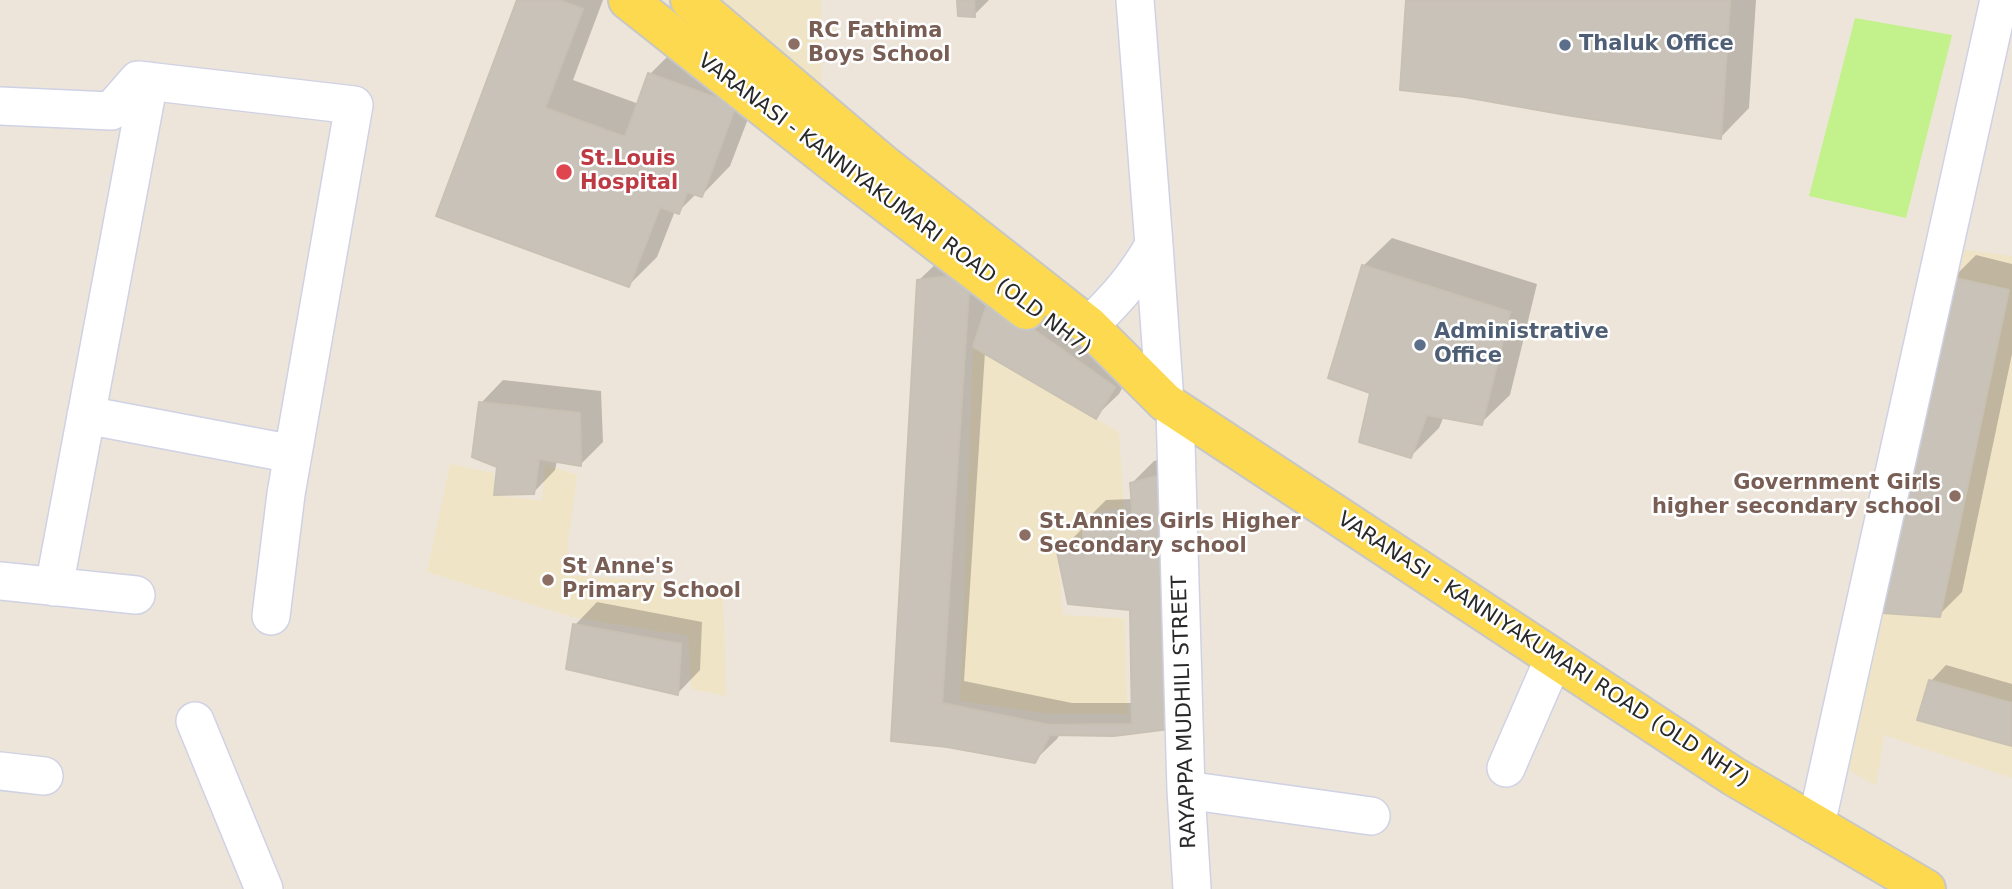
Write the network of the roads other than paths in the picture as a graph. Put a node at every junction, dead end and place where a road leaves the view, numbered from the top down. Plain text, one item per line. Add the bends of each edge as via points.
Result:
1 (690, 0) edge
2 (1135, 0) edge
3 (1999, 0) edge
4 (653, 7) edge
5 (149, 81) junction
6 (0, 106) edge
7 (823, 134) junction
8 (1154, 245) junction
9 (1089, 326) junction
10 (1170, 405) junction
11 (86, 415) junction
12 (293, 454) junction
13 (0, 581) edge
14 (54, 587) junction
15 (136, 595) dead end
16 (271, 616) dead end
17 (1554, 658) junction
18 (195, 721) dead end
19 (1506, 768) dead end
20 (0, 771) edge
21 (44, 776) dead end
22 (1186, 790) junction
23 (1371, 816) dead end
24 (1816, 825) junction
25 (264, 889) edge
26 (1192, 889) edge
27 (1926, 889) edge

1 - 7 main road, VARANASI - KANNIYAKUMARI ROAD (OLD NH7)
2 - 8 street, RAYAPPA MUDHILI STREET
3 - 24 street
4 - 7 main road, VARANASI - KANNIYAKUMARI ROAD (OLD NH7)
5 - 6 street via 138,80 111,111
5 - 11 street
5 - 12 street via 354,105
7 - 9 main road, VARANASI - KANNIYAKUMARI ROAD (OLD NH7) via 883,164
7 - 10 main road, VARANASI - KANNIYAKUMARI ROAD (OLD NH7) via 1080,350
8 - 9 street via 1138,273
8 - 10 street, RAYAPPA MUDHILI STREET
9 - 10 main road, VARANASI - KANNIYAKUMARI ROAD (OLD NH7)
10 - 17 main road, VARANASI - KANNIYAKUMARI ROAD (OLD NH7)
10 - 22 street, RAYAPPA MUDHILI STREET
11 - 12 street
11 - 14 street
12 - 16 street
13 - 14 street
14 - 15 street
17 - 19 street
17 - 24 main road, VARANASI - KANNIYAKUMARI ROAD (OLD NH7)
18 - 25 street
20 - 21 street
22 - 23 street
22 - 26 street, RAYAPPA MUDHILI STREET
24 - 27 main road, VARANASI - KANNIYAKUMARI ROAD (OLD NH7)

